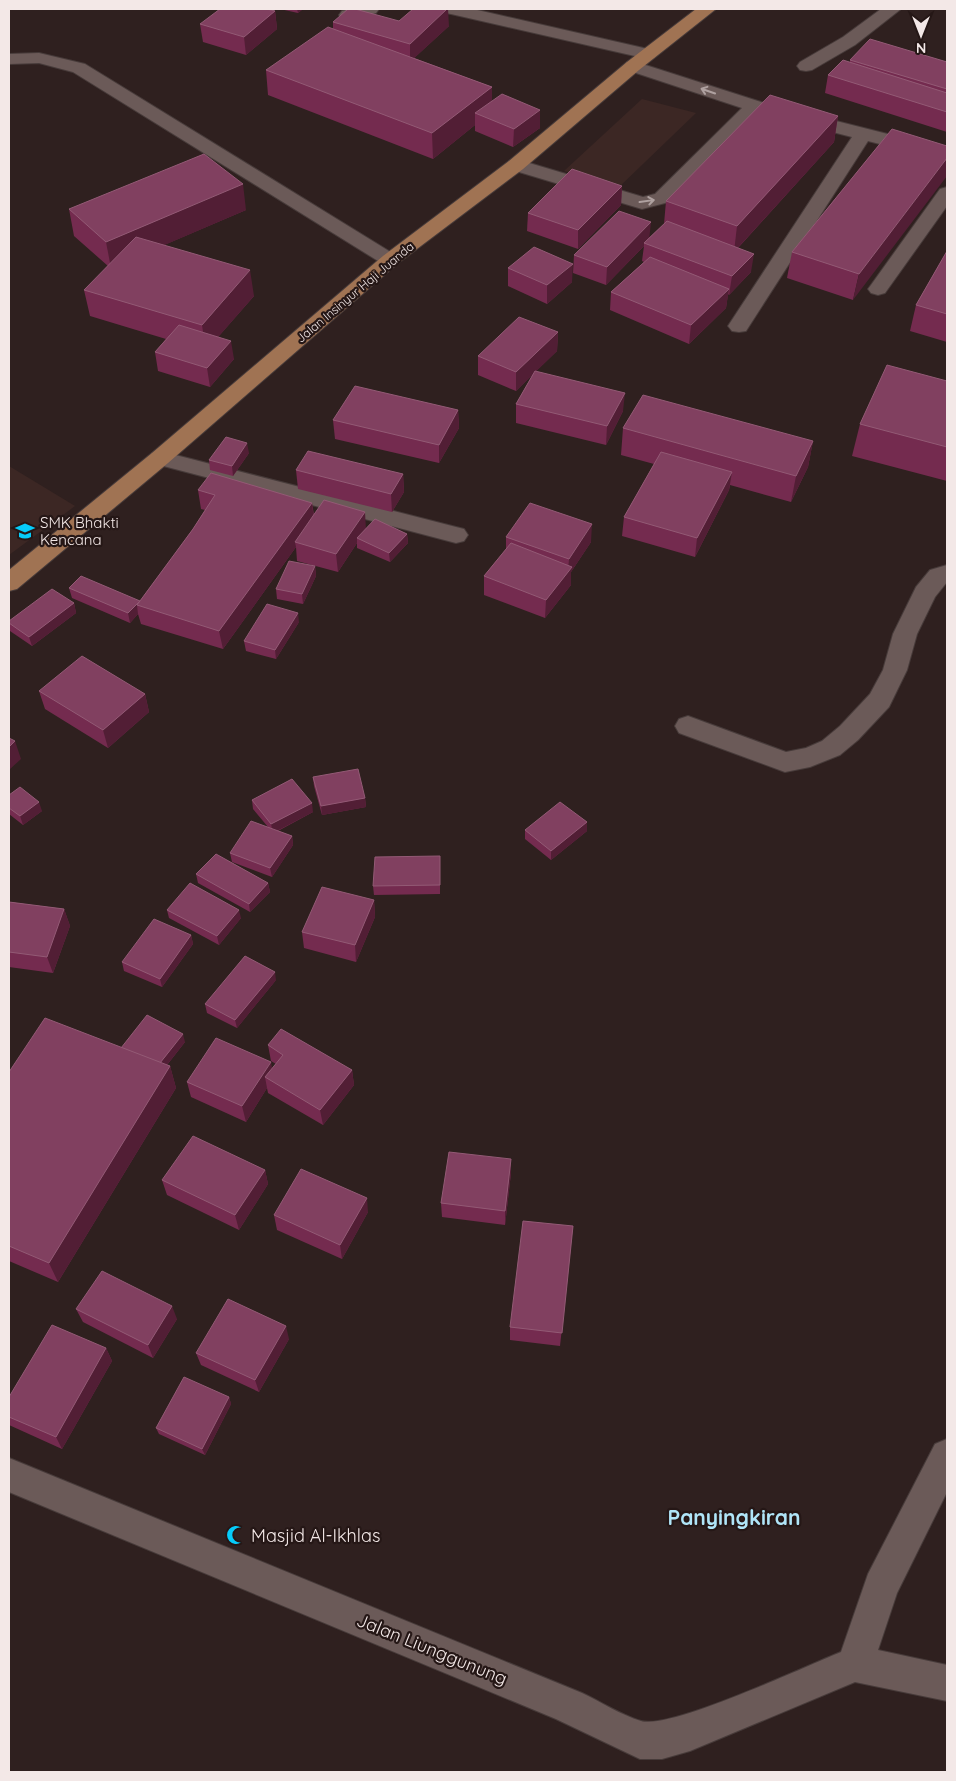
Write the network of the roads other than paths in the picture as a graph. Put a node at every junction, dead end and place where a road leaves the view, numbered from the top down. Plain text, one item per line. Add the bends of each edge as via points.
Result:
1 (370, 9) edge
2 (451, 9) edge
3 (707, 9) edge
4 (892, 9) edge
5 (348, 15) edge
6 (9, 59) edge
7 (640, 60) junction
8 (806, 66) dead end
9 (754, 106) junction
10 (864, 133) junction
11 (947, 155) edge
12 (516, 165) junction
13 (947, 193) edge
14 (390, 260) junction
15 (878, 289) dead end
16 (738, 326) dead end
17 (160, 458) junction
18 (456, 535) dead end
19 (947, 573) edge
20 (9, 583) edge
21 (688, 726) dead end
22 (947, 1456) edge
23 (9, 1474) edge
24 (855, 1664) junction
25 (947, 1683) edge

1 - 5 street
2 - 7 street
3 - 7 main road, Jalan Insinyur Haji Juanda
4 - 8 street via 849,41
6 - 14 street via 39,58 79,68
9 -> 7 street
7 - 12 main road, Jalan Insinyur Haji Juanda
9 - 10 street
12 -> 9 street via 642,204 662,198
10 - 11 street
10 - 16 street
12 - 14 main road, Jalan Insinyur Haji Juanda
13 - 15 street
14 - 17 main road, Jalan Insinyur Haji Juanda
17 - 18 street
17 - 20 main road, Jalan Insinyur Haji Juanda
19 - 21 street via 938,576 925,593 905,634 896,670 880,700 831,748 785,762
22 - 24 street via 881,1587
23 - 24 street, Jalan Liunggunung via 569,1706 640,1740 662,1740 690,1732
24 - 25 street

